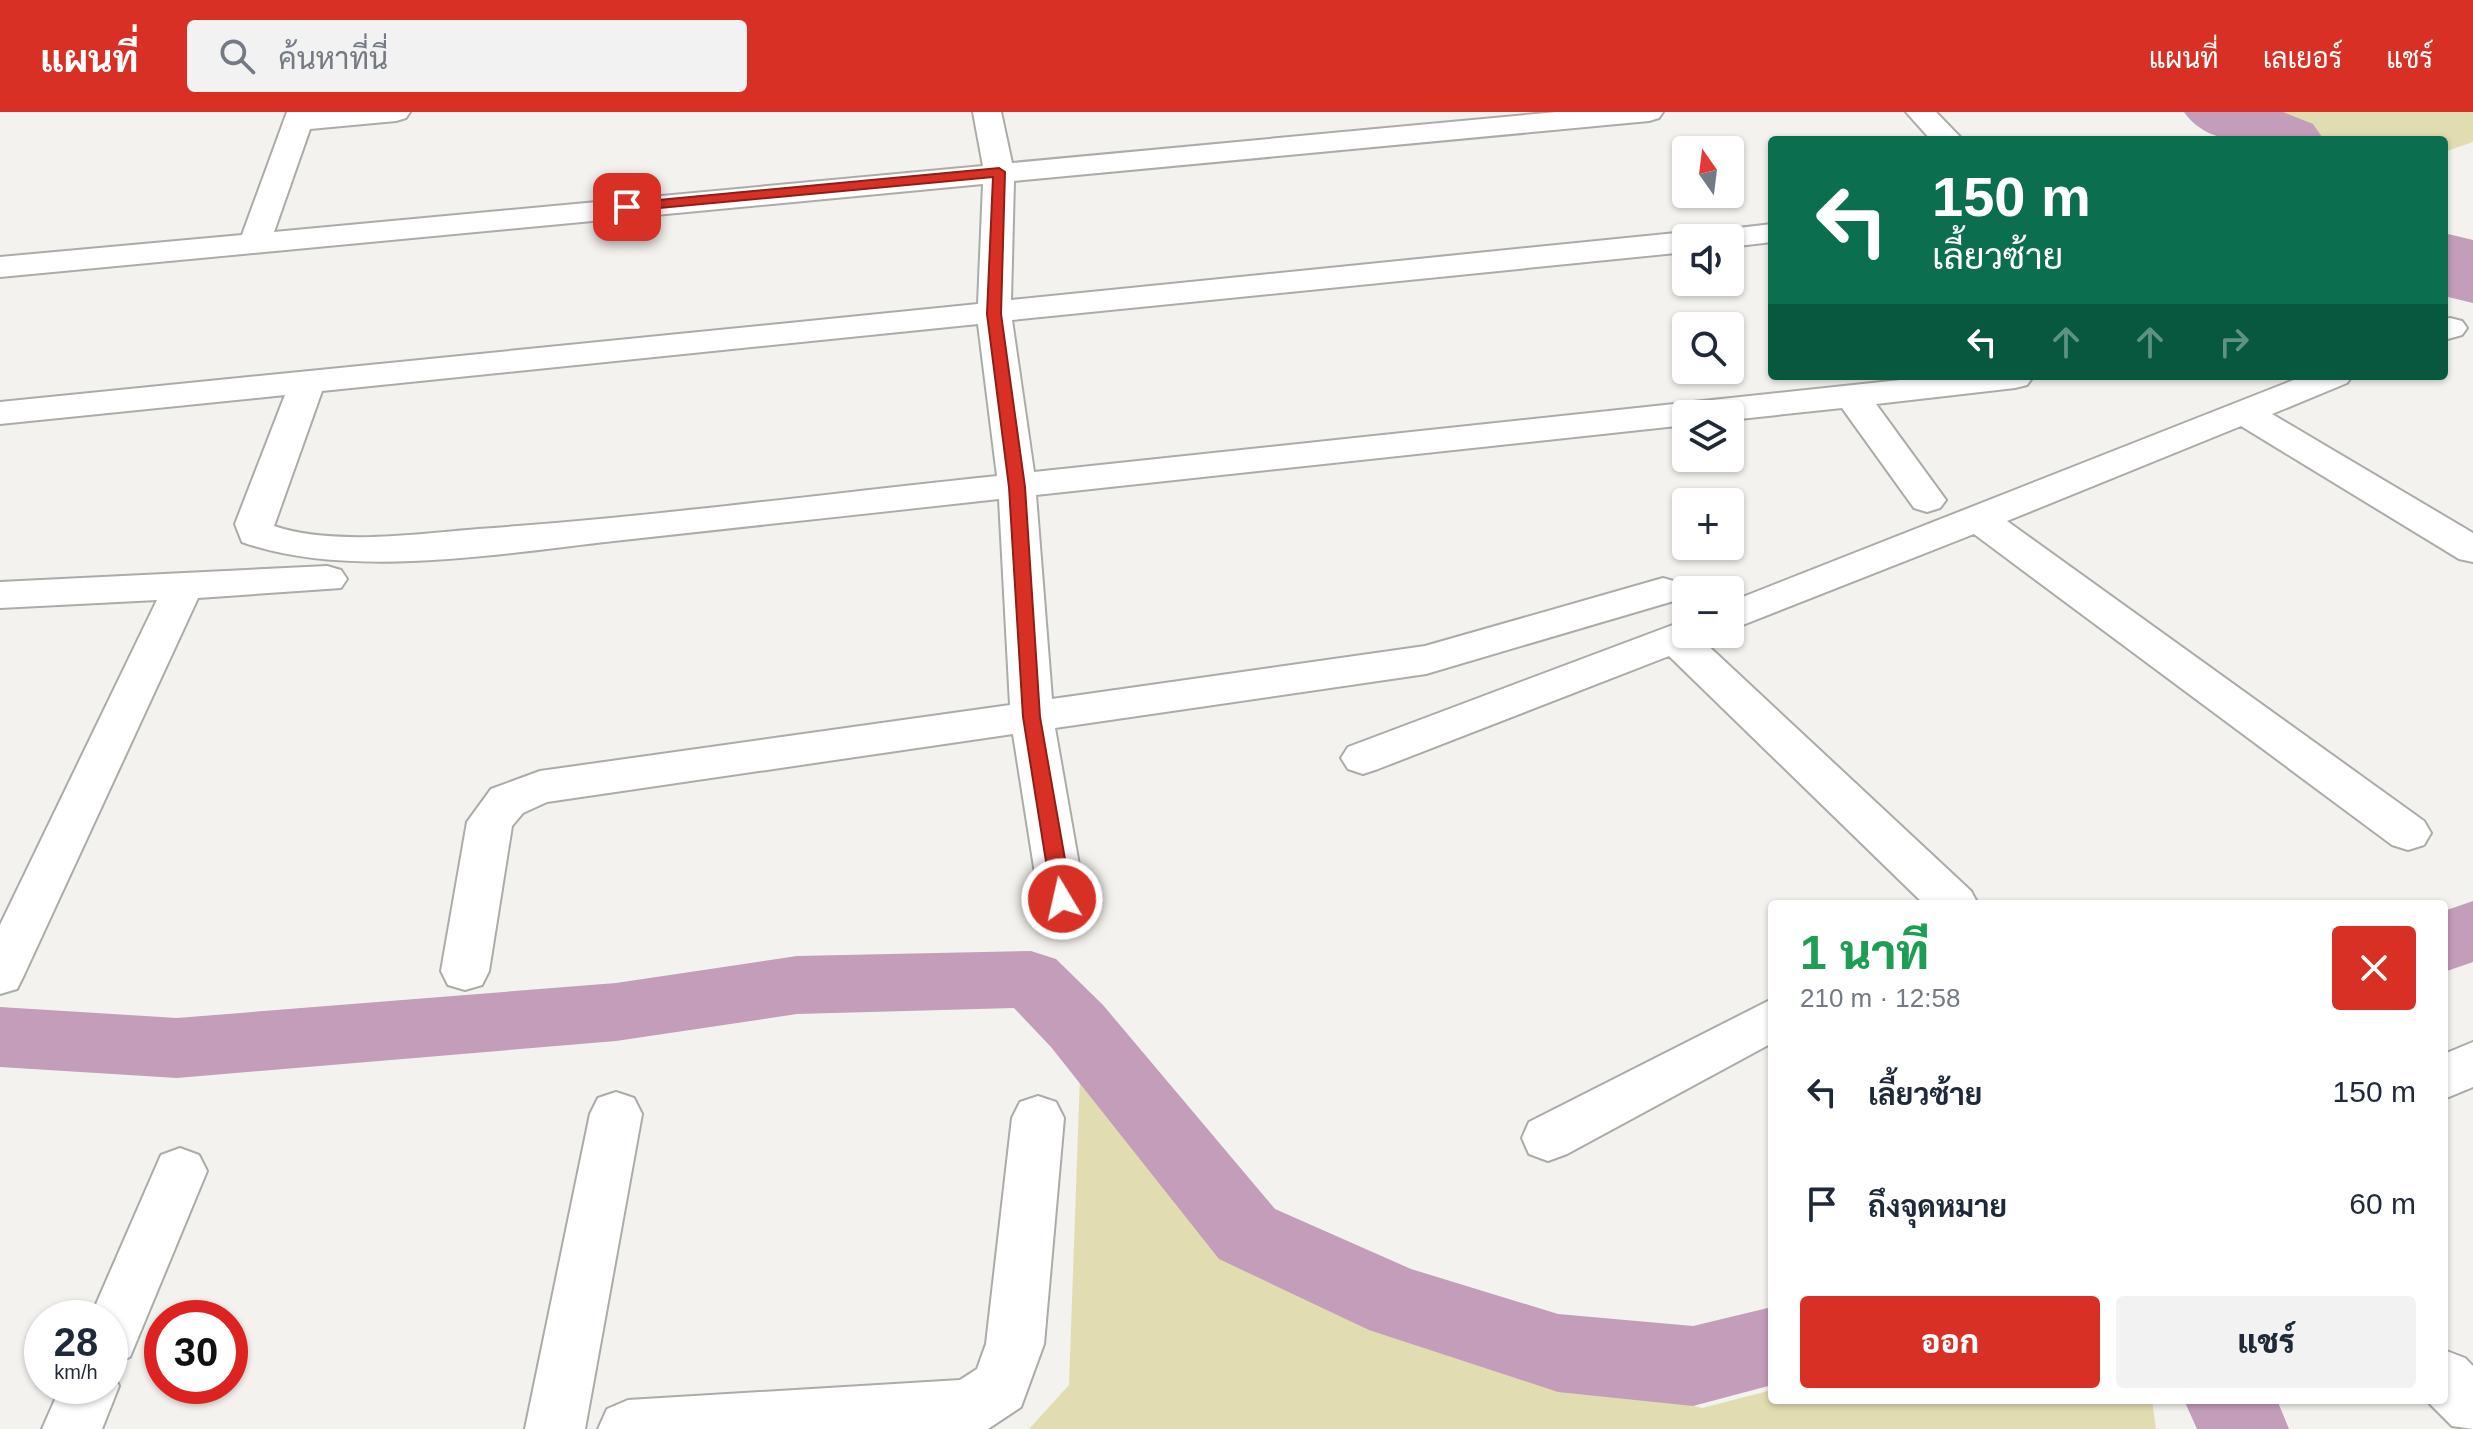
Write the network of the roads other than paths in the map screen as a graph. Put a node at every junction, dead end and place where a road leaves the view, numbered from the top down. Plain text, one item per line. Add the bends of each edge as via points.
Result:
1 (396, 112) edge
2 (987, 112) edge
3 (1649, 112) edge
4 (1920, 112) edge
5 (299, 116) edge
6 (1944, 136) edge
7 (999, 172) junction
8 (1768, 233) edge
9 (1744, 236) edge
10 (255, 242) junction
11 (1672, 243) edge
12 (0, 267) edge
13 (994, 314) junction
14 (1997, 380) edge
15 (2310, 380) edge
16 (307, 383) junction
17 (1852, 396) junction
18 (1744, 408) edge
19 (0, 413) edge
20 (2245, 413) junction
21 (1672, 416) edge
22 (1017, 487) junction
23 (1927, 500) dead end
24 (1978, 518) junction
25 (2473, 550) edge
26 (327, 579) dead end
27 (183, 587) junction
28 (1663, 591) dead end
29 (0, 595) edge
30 (1744, 611) edge
31 (1672, 639) edge
32 (1693, 648) edge
33 (1032, 717) junction
34 (1363, 758) dead end
35 (2408, 833) dead end
36 (1062, 899) dead end
37 (1950, 900) edge
38 (465, 971) dead end
39 (0, 975) edge
40 (1768, 1021) edge
41 (2473, 1063) edge
42 (2448, 1076) edge
43 (616, 1114) dead end
44 (1038, 1118) dead end
45 (1548, 1138) dead end
46 (180, 1171) dead end
47 (126, 1300) edge
48 (2448, 1382) edge
49 (82, 1404) edge
50 (2473, 1406) edge
51 (72, 1429) edge
52 (555, 1429) edge
53 (628, 1429) edge

1 - 5 street
2 - 7 street
3 - 7 street
4 - 6 street
5 - 10 street
7 - 10 street
7 - 13 street
8 - 9 street
10 - 12 street
11 - 13 street
13 - 16 street
13 - 22 street
14 - 17 street
15 - 20 street
16 - 19 street
16 - 22 street via 254,524 256,533 269,541 353,548 518,539
17 - 18 street
17 - 23 street
20 - 24 street
20 - 25 street
21 - 22 street
22 - 33 street
24 - 30 street
24 - 35 street
26 - 27 street
27 - 29 street
27 - 39 street
28 - 33 street via 1426,660
31 - 34 street
32 - 37 street
33 - 36 street
33 - 38 street via 540,787 507,801 490,822
40 - 45 street
41 - 42 street
43 - 52 street
44 - 53 street via 1015,1344 1000,1387 970,1408
46 - 47 street
48 - 50 street
49 - 51 street

